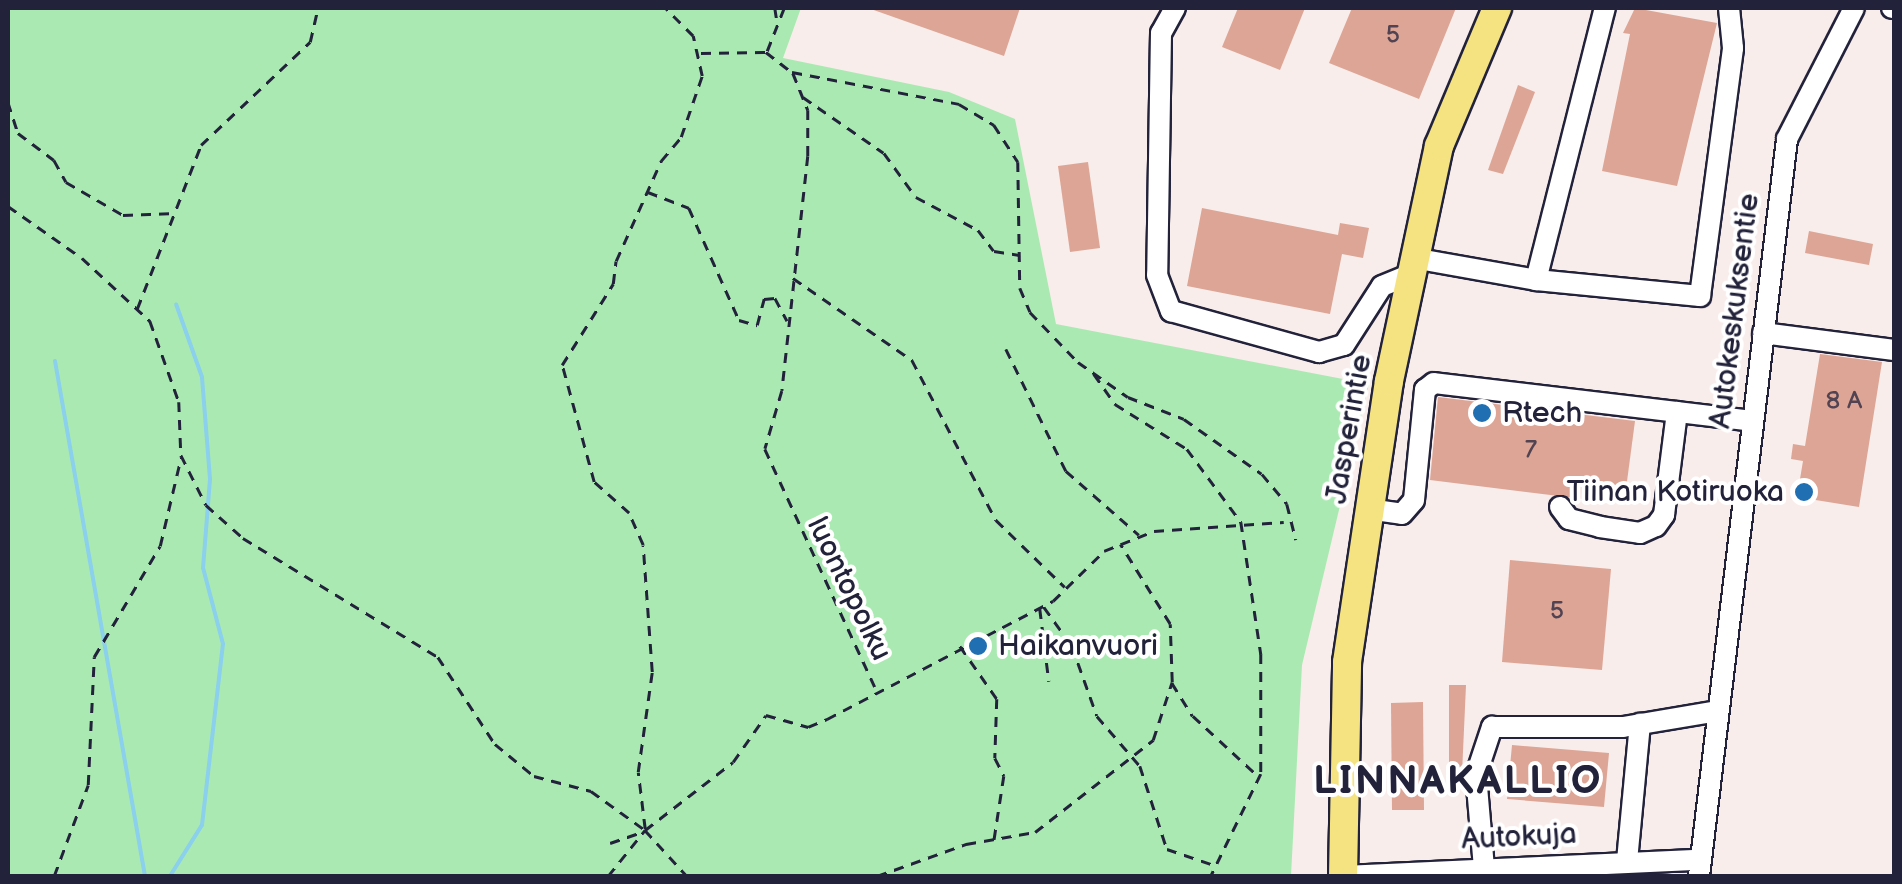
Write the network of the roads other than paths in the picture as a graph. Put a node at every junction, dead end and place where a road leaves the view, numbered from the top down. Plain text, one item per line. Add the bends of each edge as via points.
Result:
1 (1175, 8) edge
2 (1497, 8) edge
3 (1605, 8) edge
4 (1729, 8) edge
5 (1854, 8) edge
6 (1411, 266) junction
7 (1536, 280) junction
8 (1763, 333) junction
9 (1894, 350) edge
10 (1677, 412) junction
11 (1753, 421) junction
12 (1560, 507) dead end
13 (1368, 509) junction
14 (1714, 712) junction
15 (1640, 724) junction
16 (1639, 866) edge
17 (1484, 868) junction
18 (1700, 868) edge
19 (1541, 871) edge
20 (1343, 876) edge

1 - 6 street via 1161,32 1158,275 1171,311 1320,352 1344,346 1382,286
2 - 6 main road, Jasperintie via 1439,146
3 - 7 street
4 - 7 street via 1733,48 1700,296
5 - 8 street, Autokeskuksentie via 1787,139
6 - 7 street
6 - 13 main road, Jasperintie
8 - 9 street
8 - 11 street, Autokeskuksentie
10 - 11 street
10 - 12 street via 1664,514 1656,526 1640,533 1600,527 1569,520
10 - 13 street via 1434,383 1425,390 1414,500 1402,514
11 - 14 street, Autokeskuksentie
13 - 20 main road, Jasperintie via 1347,662
14 - 15 street
14 - 18 street, Autokeskuksentie
15 - 16 street
15 - 17 street via 1504,722 1484,734 1476,775
16 - 18 street, Autokuja
16 - 19 street, Autokuja
17 - 19 street, Autokuja
17 - 20 street, Autokuja

